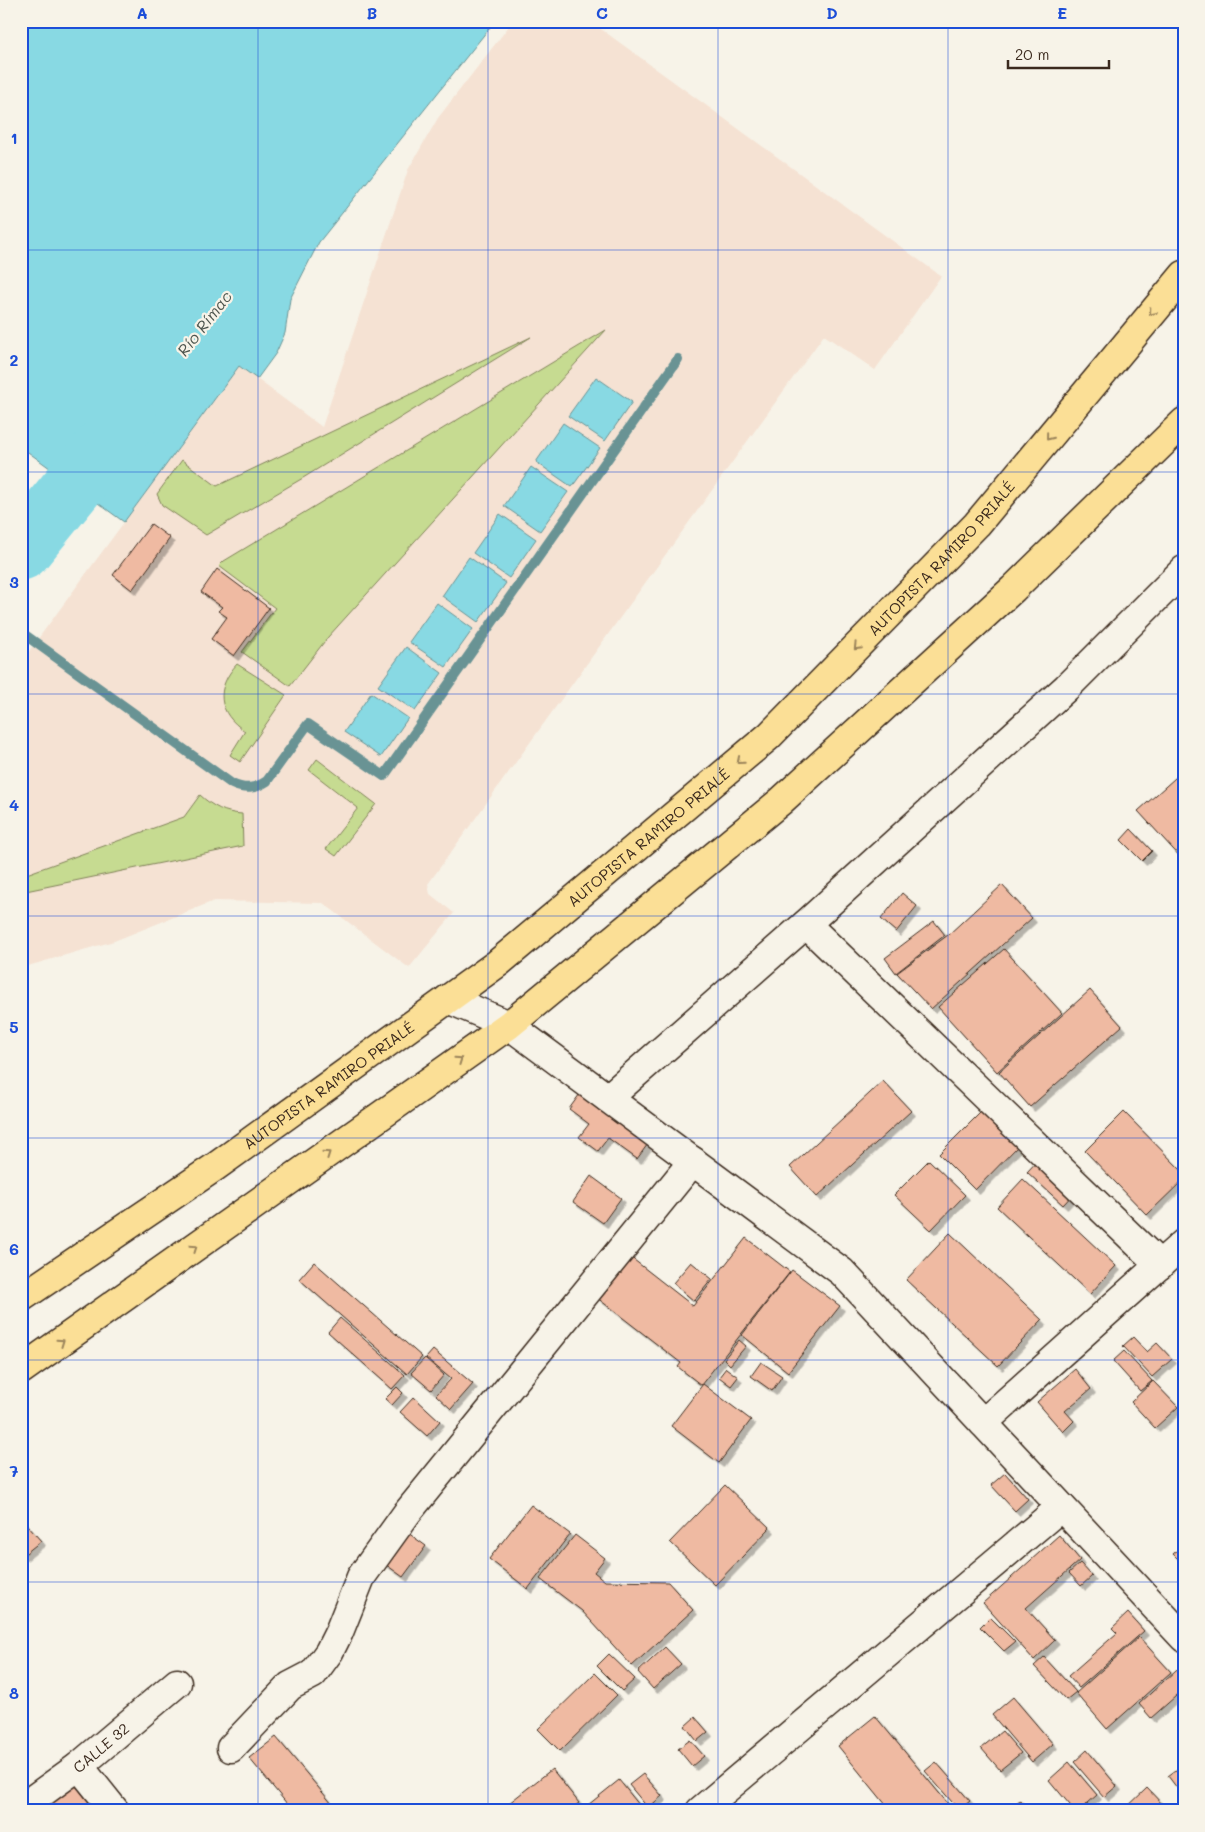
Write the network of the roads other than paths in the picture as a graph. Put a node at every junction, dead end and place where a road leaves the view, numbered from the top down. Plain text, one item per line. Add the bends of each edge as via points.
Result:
1 (1184, 275) edge
2 (1184, 422) edge
3 (1184, 570) edge
4 (806, 924) junction
5 (448, 999) junction
6 (509, 1025) junction
7 (608, 1098) junction
8 (694, 1161) junction
9 (1184, 1244) edge
10 (1160, 1265) junction
11 (21, 1298) edge
12 (21, 1370) edge
13 (983, 1423) junction
14 (1062, 1507) junction
15 (1184, 1638) edge
16 (177, 1683) dead end
17 (231, 1748) dead end
18 (79, 1766) junction
19 (21, 1808) edge
20 (115, 1811) edge
21 (700, 1811) edge

1 -> 5 highway, AUTOPISTA RAMIRO PRIALÉ via 977,524 770,736 498,963
2 - 6 highway via 1013,589 781,801
3 - 4 street via 1067,687
4 - 7 street
4 - 10 street
5 - 6 street
5 - 11 highway, AUTOPISTA RAMIRO PRIALÉ via 215,1167
6 - 7 street
12 -> 6 highway
7 - 8 street
8 - 13 street via 842,1272
8 - 17 street via 406,1513 360,1577 339,1632 313,1674 290,1686
9 - 10 street
10 - 13 street
13 - 14 street
14 - 15 street
14 - 21 street
16 - 18 street, CALLE 32
18 - 19 street, CALLE 32
18 - 20 street

